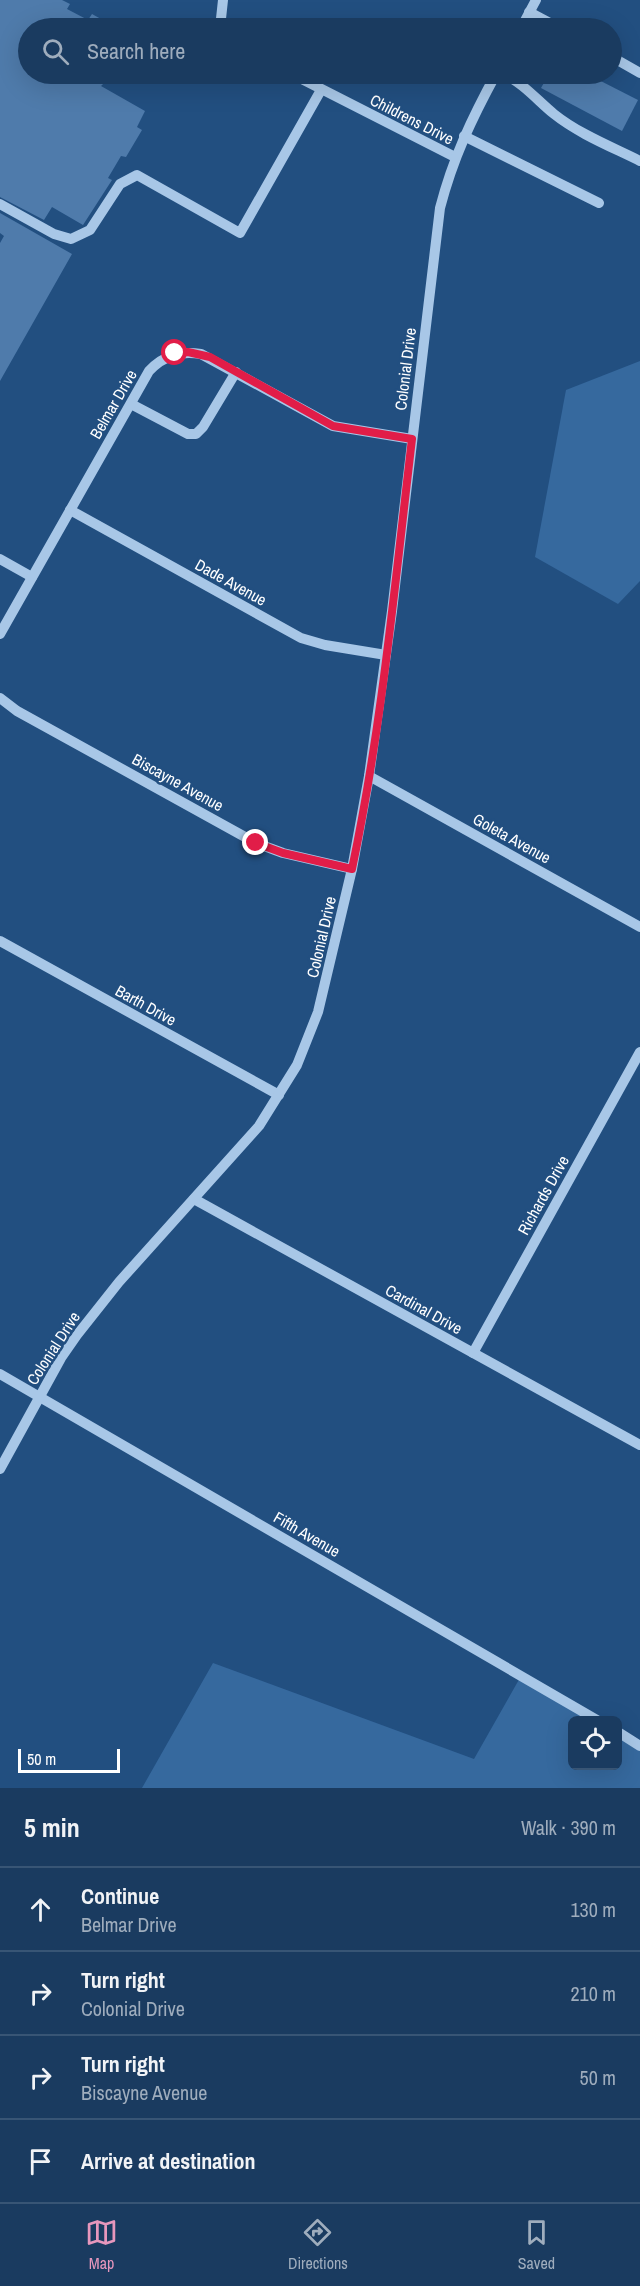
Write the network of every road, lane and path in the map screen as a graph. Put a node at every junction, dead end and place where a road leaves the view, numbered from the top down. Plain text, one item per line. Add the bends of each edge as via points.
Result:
1 (223, 0) edge
2 (536, 0) edge
3 (530, 12) junction
4 (221, 18) edge
5 (527, 18) edge
6 (541, 18) edge
7 (622, 63) edge
8 (640, 73) edge
9 (310, 84) edge
10 (491, 84) edge
11 (521, 84) edge
12 (321, 90) junction
13 (464, 136) junction
14 (455, 157) junction
15 (640, 162) edge
16 (599, 203) dead end
17 (0, 204) edge
18 (236, 372) junction
19 (130, 404) junction
20 (412, 439) junction
21 (70, 510) junction
22 (0, 559) edge
23 (32, 577) junction
24 (0, 634) edge
25 (386, 656) junction
26 (0, 698) edge
27 (369, 776) junction
28 (352, 869) junction
29 (640, 927) edge
30 (0, 941) edge
31 (640, 1052) edge
32 (279, 1095) junction
33 (194, 1199) junction
34 (473, 1353) junction
35 (0, 1374) edge
36 (40, 1396) junction
37 (640, 1445) edge
38 (0, 1469) edge
39 (590, 1716) edge
40 (622, 1735) edge
41 (640, 1746) edge

1 - 4 street
2 - 3 street
3 - 5 street
3 - 6 street
7 - 8 street
9 - 12 street, Childrens Drive
10 - 13 street, Colonial Drive
11 - 15 street via 565,121
12 - 14 street, Childrens Drive
12 - 17 street via 240,233 137,175 120,184 90,230 71,239 54,234
13 - 14 street, Colonial Drive
13 - 16 street
14 - 20 street, Colonial Drive via 435,234
18 - 19 street, Belmar Drive via 201,354 175,353 155,364
18 - 19 street via 196,434 188,434
18 - 20 street, Belmar Drive via 333,426
19 - 21 street, Belmar Drive
20 - 25 street, Colonial Drive
21 - 23 street, Belmar Drive
21 - 25 street, Dade Avenue via 301,638
22 - 23 street
23 - 24 street
25 - 27 street, Colonial Drive
26 - 28 street, Biscayne Avenue via 256,843
27 - 28 street, Colonial Drive
27 - 29 street, Goleta Avenue
28 - 32 street, Colonial Drive via 318,1012 300,1059
30 - 32 street, Barth Drive
31 - 34 street, Richards Drive
32 - 33 street, Colonial Drive via 251,1136
33 - 34 street, Cardinal Drive
33 - 36 street, Colonial Drive via 84,1326
34 - 37 street, Cardinal Drive
35 - 36 street, Fifth Avenue
36 - 38 street, Colonial Drive
36 - 39 street, Fifth Avenue
40 - 41 street

